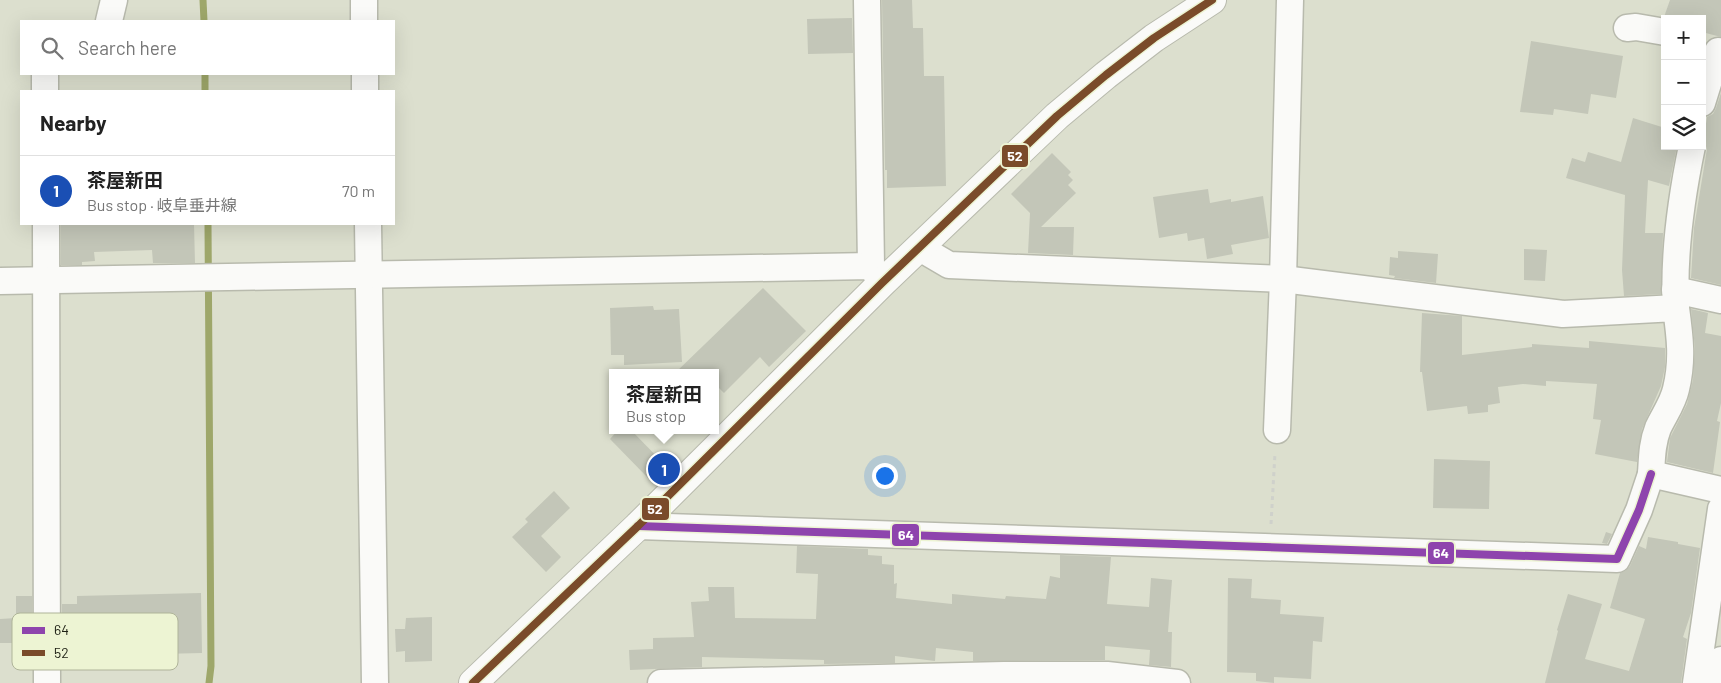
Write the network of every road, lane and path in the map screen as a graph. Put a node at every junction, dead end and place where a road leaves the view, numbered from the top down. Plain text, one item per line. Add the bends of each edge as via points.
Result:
1 (114, 0) edge
2 (364, 0) edge
3 (867, 0) edge
4 (1212, 0) edge
5 (1290, 0) edge
6 (109, 20) edge
7 (364, 20) edge
8 (1627, 28) dead end
9 (1661, 31) edge
10 (1714, 49) edge
11 (45, 75) edge
12 (365, 75) edge
13 (1706, 85) edge
14 (45, 90) edge
15 (365, 90) edge
16 (1691, 150) edge
17 (46, 225) edge
18 (368, 225) edge
19 (920, 248) junction
20 (877, 274) junction
21 (368, 276) junction
22 (1283, 279) junction
23 (0, 281) edge
24 (47, 281) junction
25 (1675, 299) junction
26 (1721, 300) edge
27 (1277, 430) joint
28 (1652, 474) junction
29 (1721, 490) edge
30 (1721, 509) edge
31 (638, 526) junction
32 (1269, 548) junction
33 (47, 613) edge
34 (1721, 660) edge
35 (47, 670) edge
36 (776, 682) edge
37 (47, 683) edge
38 (375, 683) edge
39 (473, 683) edge
40 (661, 683) edge
41 (1177, 683) edge
42 (1696, 683) edge
43 (1714, 683) edge

1 - 6 street
2 - 7 street
3 - 20 street
4 - 19 main road via 1106,75 1058,116
5 - 22 street
8 - 9 street
10 - 13 street
11 - 14 street
12 - 15 street
16 - 25 street via 1681,198
17 - 24 street
18 - 21 street
19 - 20 main road
19 - 22 street via 949,265
20 - 21 street
20 - 31 main road
21 - 24 street
21 - 38 street
22 - 25 street via 1562,314
22 - 27 street
23 - 24 street
24 - 33 street
25 - 26 street
25 - 28 street via 1681,343 1680,366 1676,391 1652,449
27 - 32 path
28 - 29 street
28 - 32 street via 1617,559
30 - 42 street
31 - 32 street
31 - 39 main road
34 - 43 street
35 - 37 street
36 - 40 street
36 - 41 street via 1107,675

